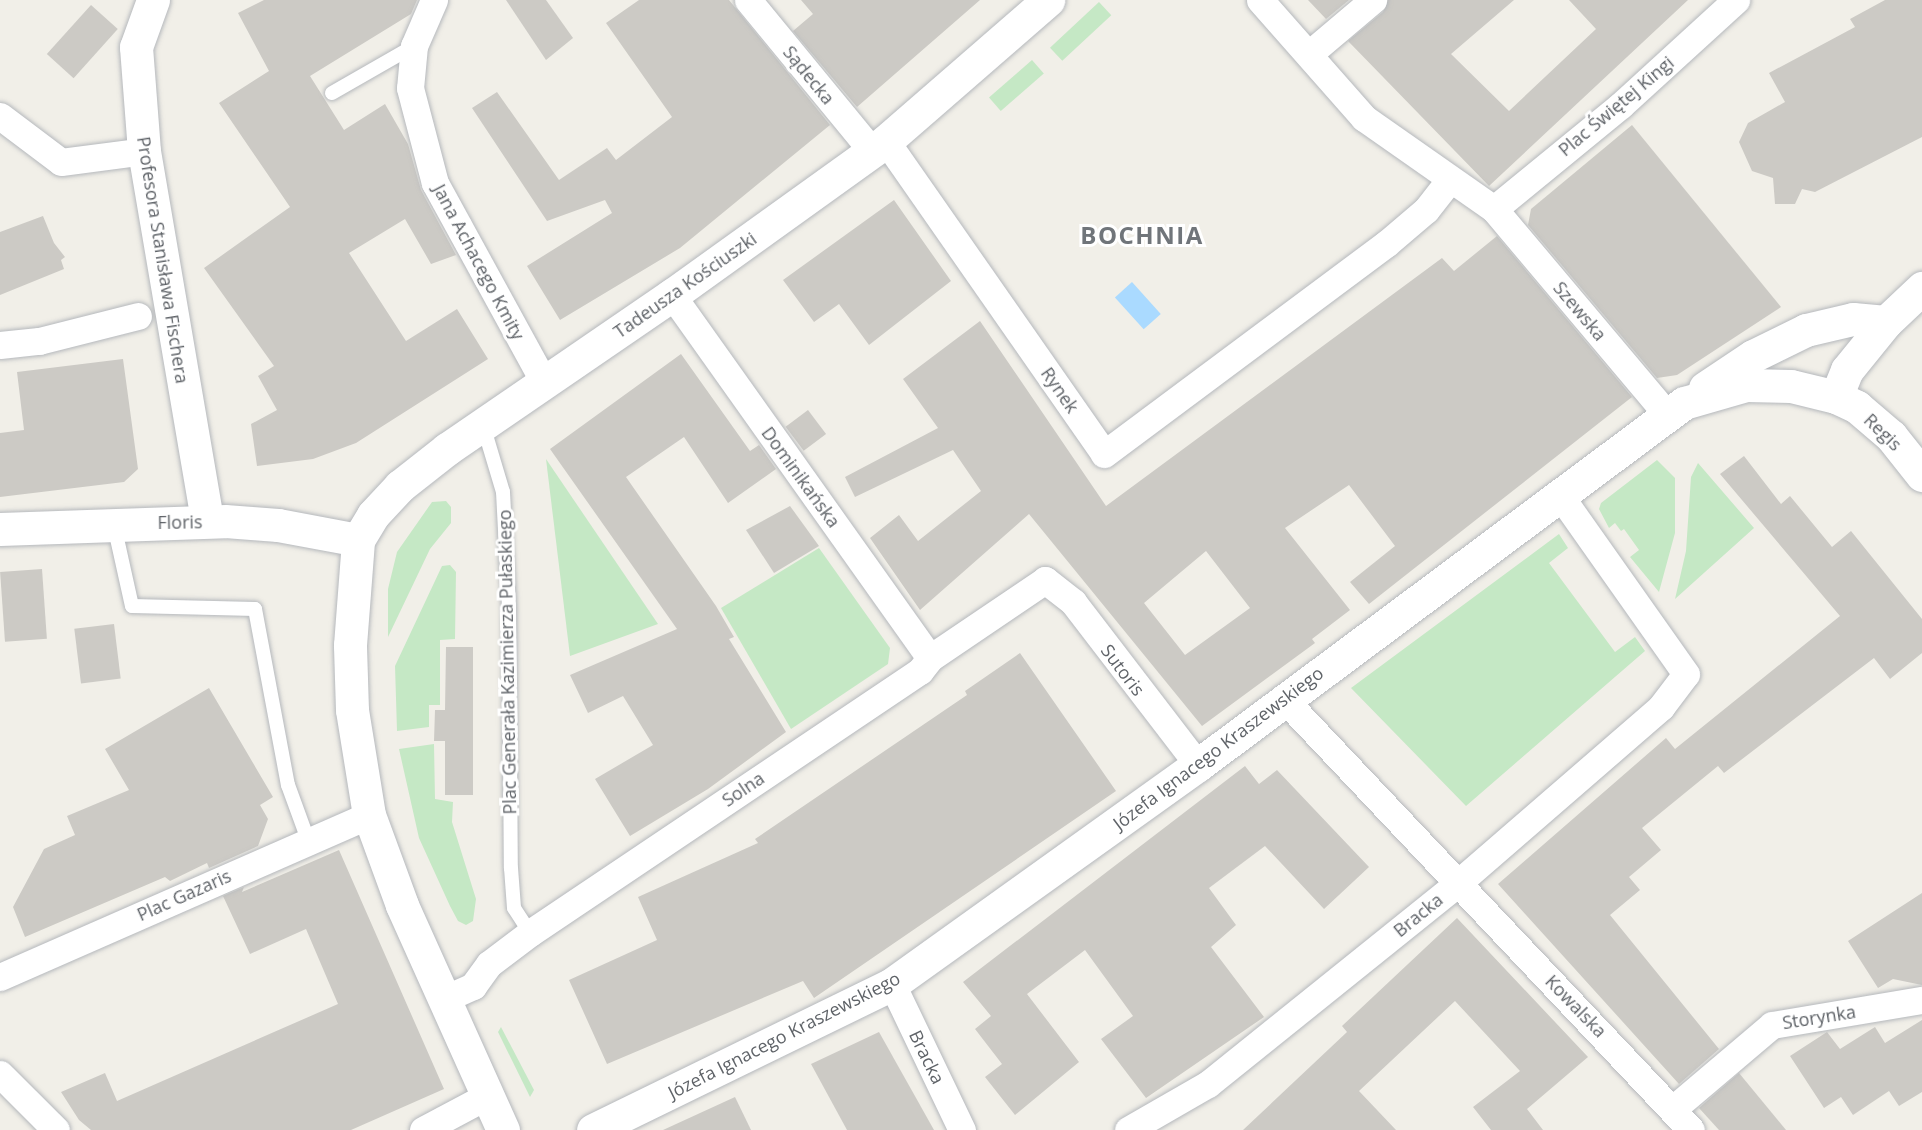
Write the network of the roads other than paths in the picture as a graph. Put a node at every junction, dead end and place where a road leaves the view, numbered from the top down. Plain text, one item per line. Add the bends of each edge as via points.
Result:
1 (153, 0) edge
2 (434, 0) edge
3 (748, 0) edge
4 (1048, 0) edge
5 (1260, 0) edge
6 (1373, 0) edge
7 (1736, 0) edge
8 (414, 46) junction
9 (1309, 54) junction
10 (332, 93) dead end
11 (0, 116) edge
12 (878, 146) junction
13 (144, 151) junction
14 (1449, 181) junction
15 (1494, 209) junction
16 (1922, 288) edge
17 (672, 295) junction
18 (138, 316) dead end
19 (1886, 322) junction
20 (0, 345) edge
21 (544, 382) junction
22 (1836, 398) junction
23 (1675, 408) junction
24 (483, 425) junction
25 (1922, 475) edge
26 (1559, 494) junction
27 (207, 521) junction
28 (113, 523) junction
29 (0, 529) edge
30 (358, 540) junction
31 (1045, 580) joint
32 (930, 658) junction
33 (1283, 698) junction
34 (1198, 765) junction
35 (369, 815) junction
36 (308, 840) junction
37 (1458, 883) junction
38 (530, 933) junction
39 (0, 977) edge
40 (892, 984) junction
41 (444, 999) junction
42 (1922, 1000) edge
43 (0, 1074) edge
44 (487, 1096) junction
45 (1674, 1108) junction
46 (56, 1130) edge
47 (423, 1130) edge
48 (503, 1130) edge
49 (593, 1130) edge
50 (962, 1130) edge
51 (1128, 1130) edge
52 (1691, 1130) edge

1 - 13 street, Profesora Stanisława Fischera via 136,47
2 - 8 street, Jana Achacego Kmity
3 - 12 street, Sądecka
4 - 12 street
5 - 9 street
6 - 9 street
7 - 15 street, Plac Świętej Kingi via 1621,105
8 - 10 lane
8 - 21 street, Jana Achacego Kmity via 410,88 435,183
9 - 14 street via 1364,118
11 - 13 street via 61,162
12 - 14 street, Rynek via 1104,454 1386,244 1426,210
12 - 17 street, Tadeusza Kościuszki
13 - 27 street, Profesora Stanisława Fischera
14 - 15 street
15 - 23 street, Szewska
16 - 19 street
17 - 21 street, Tadeusza Kościuszki
17 - 32 street, Dominikańska
18 - 20 street via 39,341
19 - 22 street via 1847,370
19 - 23 street via 1853,319 1791,336 1753,356
21 - 24 street, Tadeusza Kościuszki
22 - 23 street, Józefa Ignacego Kraszewskiego via 1791,386 1746,386
22 - 25 street, Regis via 1857,407 1891,436
23 - 26 street, Józefa Ignacego Kraszewskiego
24 - 30 street via 400,486 373,515
24 - 38 lane, Plac Generała Kazimierza Pułaskiego via 503,492 509,606 511,868 514,908
26 - 33 street, Józefa Ignacego Kraszewskiego
26 - 37 street, Bracka via 1686,674 1661,708
27 - 28 street, Floris
27 - 30 street, Floris via 278,525
28 - 29 street, Floris
28 - 36 lane via 132,606 255,609 288,785
30 - 35 street via 350,645 352,710
31 - 32 street, Solna
31 - 34 street, Sutoris via 1073,602
32 - 38 street, Solna via 920,671
33 - 34 street, Józefa Ignacego Kraszewskiego
33 - 37 street, Kowalska
34 - 40 street, Józefa Ignacego Kraszewskiego
35 - 36 street, Plac Gazaris
35 - 41 street via 402,906
36 - 39 street, Plac Gazaris
37 - 45 street, Kowalska
37 - 51 street, Bracka via 1208,1083
38 - 41 street, Solna via 489,964 473,986
40 - 49 street, Józefa Ignacego Kraszewskiego
40 - 50 street, Bracka
41 - 44 street
42 - 45 street, Storynka via 1772,1025
43 - 46 street
44 - 47 street
44 - 48 street
45 - 52 street, Kowalska

